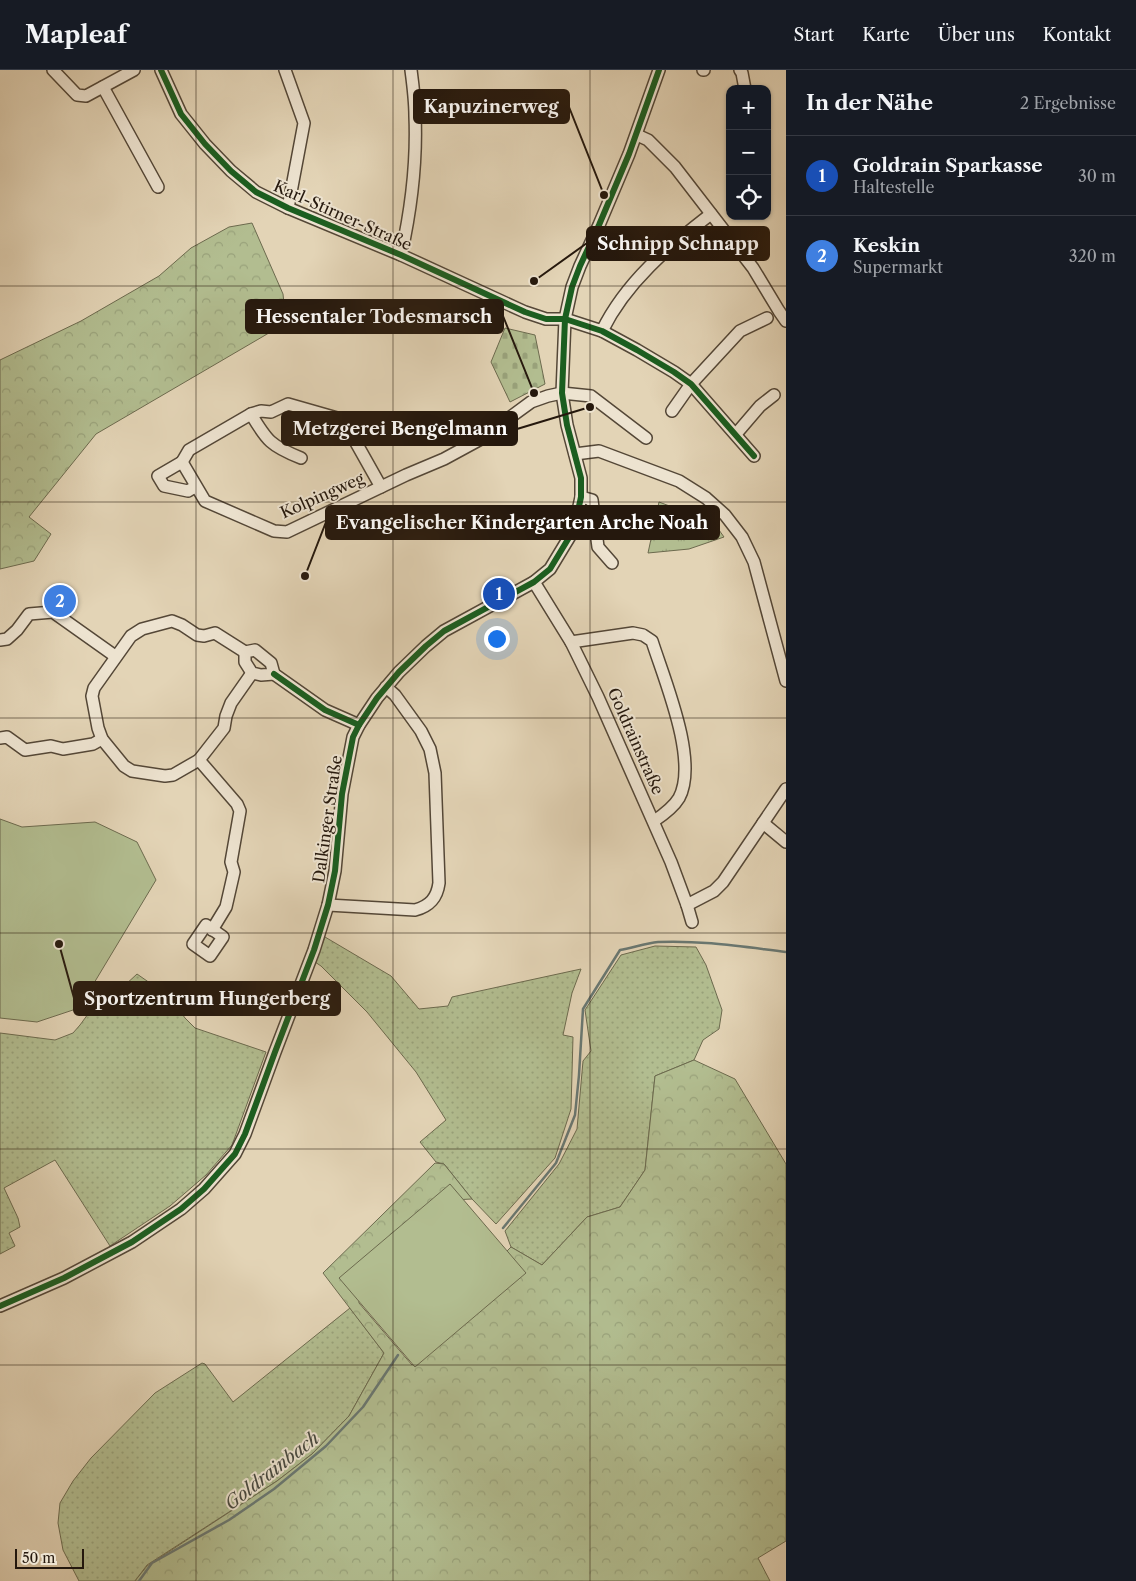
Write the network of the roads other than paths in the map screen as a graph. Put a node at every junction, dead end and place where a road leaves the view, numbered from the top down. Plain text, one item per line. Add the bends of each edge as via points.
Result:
1 (53, 70) edge
2 (134, 70) edge
3 (161, 70) edge
4 (285, 70) edge
5 (411, 70) edge
6 (659, 70) edge
7 (740, 70) edge
8 (745, 85) edge
9 (103, 87) junction
10 (637, 135) junction
11 (158, 187) dead end
12 (288, 208) junction
13 (711, 214) junction
14 (400, 255) junction
15 (767, 318) dead end
16 (565, 319) junction
17 (786, 321) edge
18 (602, 331) junction
19 (691, 384) junction
20 (562, 393) junction
21 (774, 395) dead end
22 (672, 411) dead end
23 (251, 414) junction
24 (736, 434) junction
25 (646, 438) dead end
26 (575, 454) junction
27 (754, 456) dead end
28 (301, 458) dead end
29 (182, 462) junction
30 (196, 486) junction
31 (381, 487) junction
32 (581, 497) junction
33 (612, 563) dead end
34 (534, 582) junction
35 (0, 640) edge
36 (571, 642) junction
37 (245, 652) junction
38 (115, 656) junction
39 (252, 673) junction
40 (274, 674) junction
41 (786, 681) edge
42 (386, 688) junction
43 (359, 725) junction
44 (0, 738) edge
45 (102, 739) junction
46 (199, 760) junction
47 (786, 789) edge
48 (654, 821) junction
49 (763, 823) junction
50 (786, 842) edge
51 (328, 905) junction
52 (687, 905) junction
53 (692, 922) dead end
54 (212, 930) dead end
55 (0, 1306) edge

1 - 9 street via 77,95 86,96
2 - 9 street
3 - 12 street, Karl-Stirner-Straße via 181,114 205,144 256,192
4 - 12 street via 304,123
5 - 14 street via 415,147 407,225
6 - 10 street, Dalkinger Straße
7 - 8 street
9 - 11 street
10 - 13 street via 648,140 675,167
10 - 16 street, Dalkinger Straße via 580,266
12 - 14 street, Karl-Stirner-Straße
13 - 17 street via 753,268
13 - 18 street via 640,276 612,312
14 - 16 street, Karl-Stirner-Straße via 525,312 546,319
15 - 19 street via 740,331
16 - 18 street, Karl-Stirner-Straße
16 - 20 street, Dalkinger Straße
18 - 19 street, Karl-Stirner-Straße
19 - 22 street
19 - 24 street, Karl-Stirner-Straße
20 - 25 street, Kolpingweg via 591,396
20 - 26 street, Dalkinger Straße
20 - 31 street, Kolpingweg via 531,402 479,440
21 - 24 street
23 - 28 street via 268,441
23 - 29 street via 189,450
23 - 31 street via 271,412 288,404 345,423
24 - 27 street, Karl-Stirner-Straße
26 - 32 street, Dalkinger Straße via 581,478
26 - 41 street via 599,452 679,481 725,515 742,537 754,562
29 - 30 street, Kolpingweg
29 - 30 street via 158,476 164,486 188,491
30 - 31 street, Kolpingweg via 205,501 274,531 287,532
32 - 33 street via 592,500 598,547
32 - 34 street, Dalkinger Straße via 570,536 550,569
34 - 36 street, Goldrainstraße
34 - 42 street, Dalkinger Straße via 444,631
35 - 38 street via 7,639 29,614 53,612
36 - 48 street, Goldrainstraße
36 - 48 street via 633,633 652,641 683,740 684,768 684,784 679,798 668,812
37 - 38 street via 215,632 197,635 172,621 136,632
37 - 39 street via 245,662
37 - 40 street via 254,650 271,663
38 - 45 street via 92,696
39 - 40 street
39 - 46 street via 232,703 224,728
40 - 43 street via 325,710
42 - 43 street, Dalkinger Straße
42 - 51 street via 395,695 421,731 430,749 435,773 438,893 425,907 415,910
43 - 51 street, Dalkinger Straße via 353,737 342,794 335,871
44 - 45 street via 7,738 25,750 51,746 63,749 93,744
45 - 46 street via 132,771 173,775
46 - 54 street via 240,811 232,862 234,872 226,907
47 - 49 street
48 - 52 street, Goldrainstraße
49 - 50 street
49 - 52 street via 723,882 714,891
51 - 55 street, Dalkinger Straße via 245,1134 225,1167 204,1190 132,1242 64,1278
52 - 53 street, Goldrainstraße

